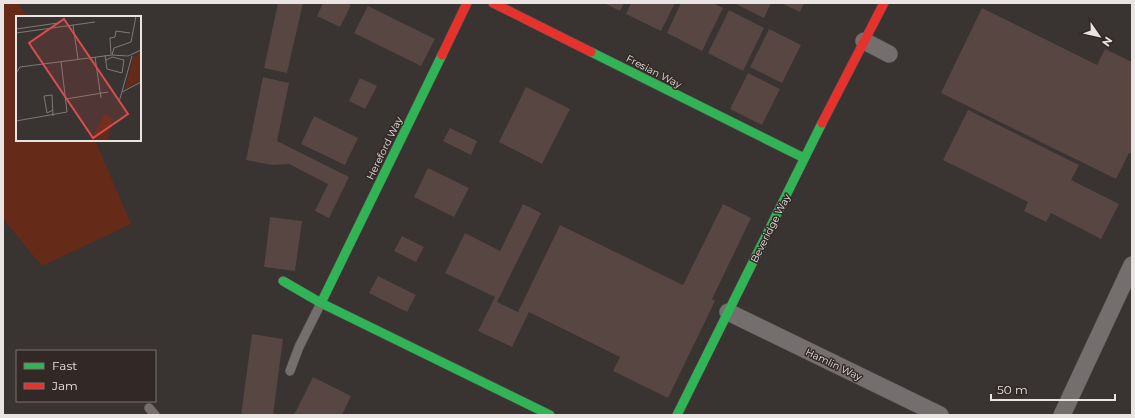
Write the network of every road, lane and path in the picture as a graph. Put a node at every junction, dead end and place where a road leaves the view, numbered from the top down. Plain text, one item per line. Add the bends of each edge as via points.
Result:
1 (467, 3) edge
2 (493, 3) edge
3 (884, 3) edge
4 (864, 41) junction
5 (889, 54) dead end
6 (804, 158) junction
7 (1132, 265) edge
8 (283, 281) dead end
9 (321, 302) junction
10 (728, 312) junction
11 (290, 371) dead end
12 (550, 415) edge
13 (677, 415) edge
14 (940, 415) edge
15 (1062, 415) edge

1 - 9 street, Hereford Way
2 - 6 street, Fresian Way
3 - 4 street, Beveridge Way
4 - 5 street
4 - 6 street, Beveridge Way
6 - 10 street, Beveridge Way
7 - 15 street
8 - 9 street
9 - 11 lane
9 - 12 street
10 - 13 street, Beveridge Way
10 - 14 street, Hamlin Way

